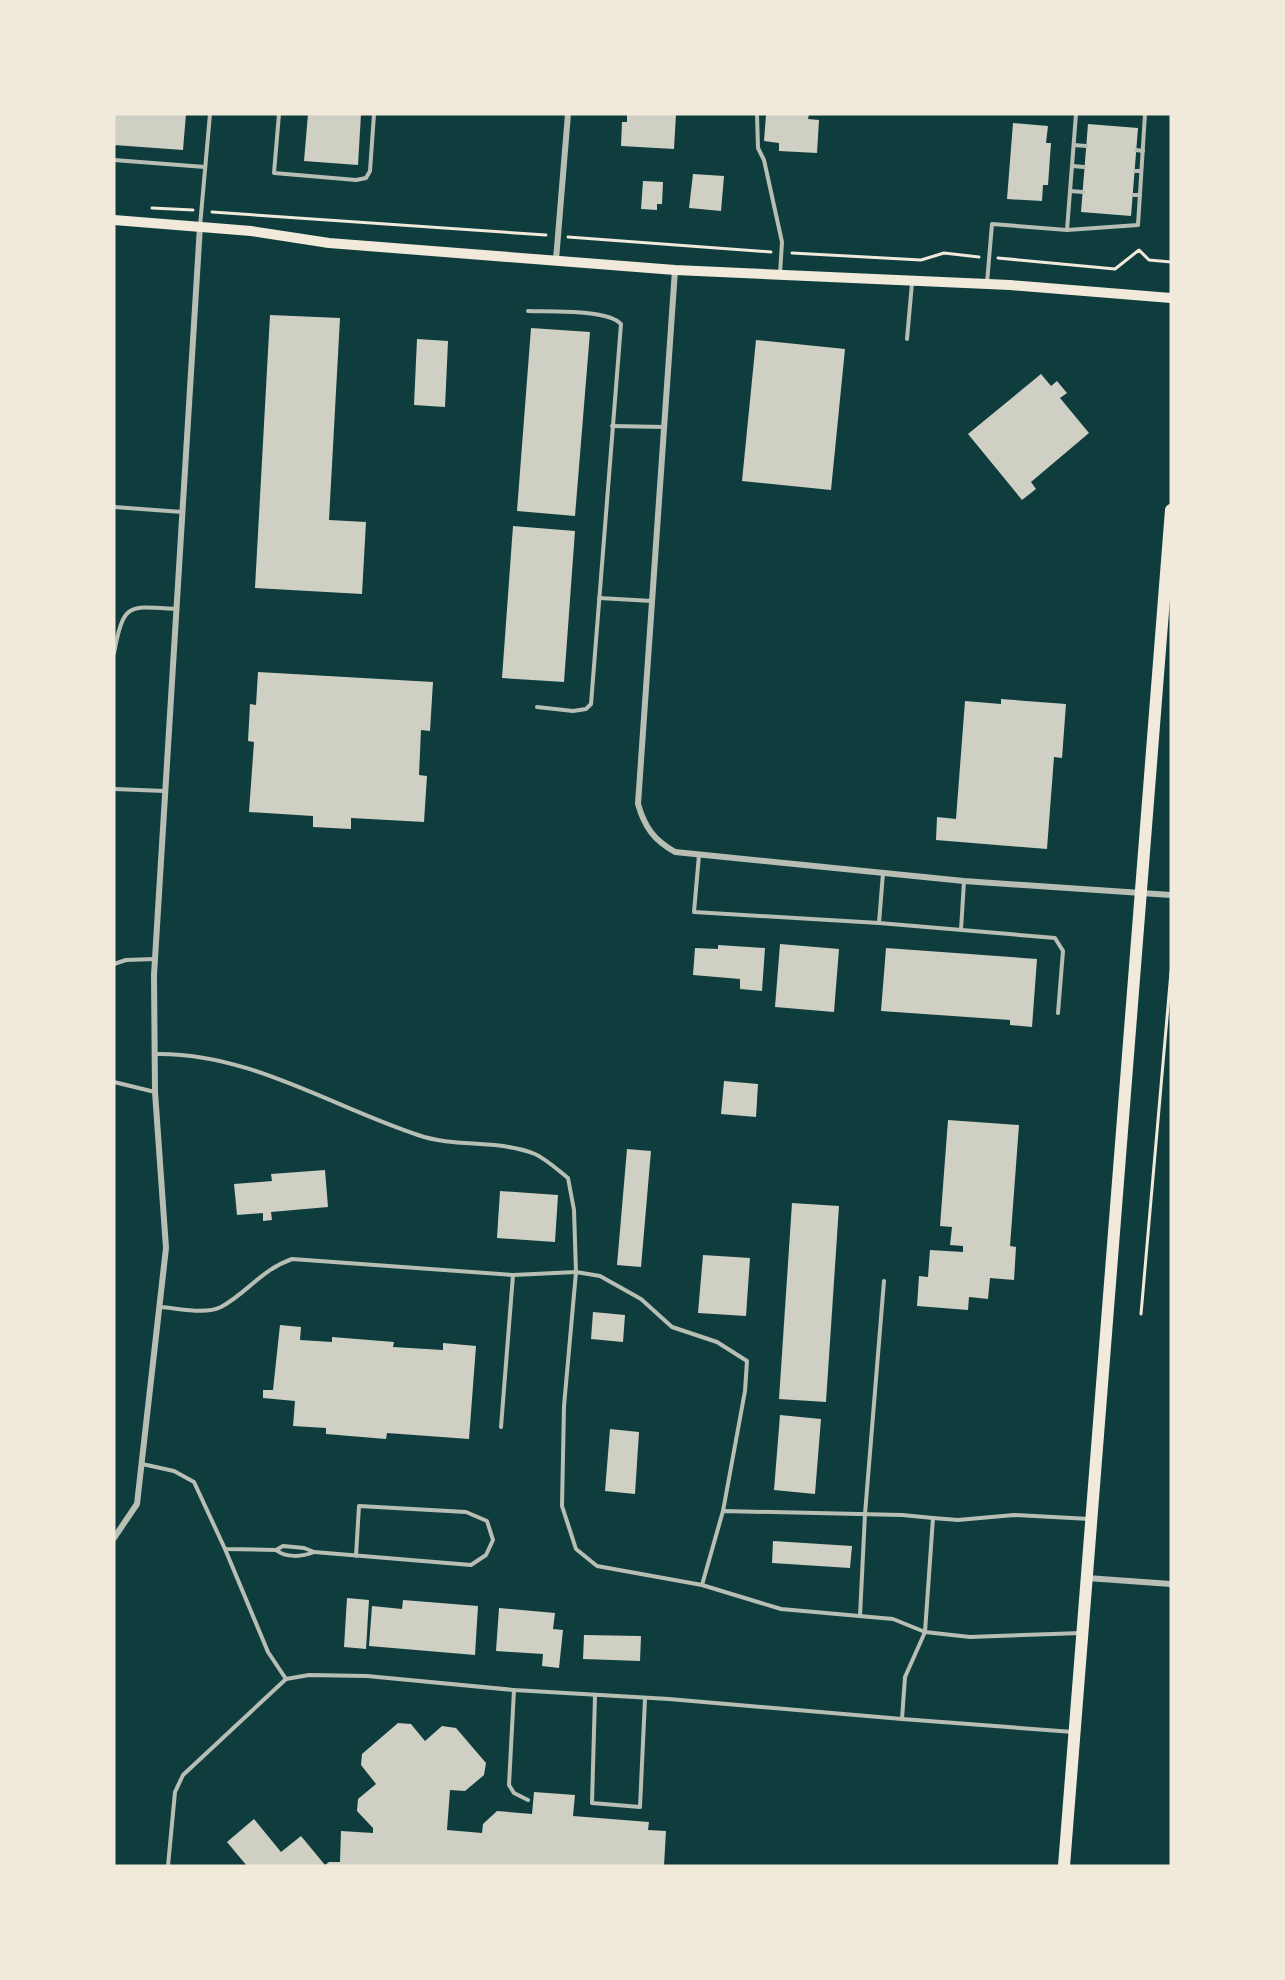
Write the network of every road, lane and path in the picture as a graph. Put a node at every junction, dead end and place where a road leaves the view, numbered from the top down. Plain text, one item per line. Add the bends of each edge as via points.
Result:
1 (210, 114) edge
2 (279, 114) edge
3 (374, 114) edge
4 (568, 114) edge
5 (758, 114) edge
6 (1076, 114) edge
7 (1145, 114) edge
8 (1074, 145) junction
9 (1086, 146) dead end
10 (1136, 150) dead end
11 (1143, 151) junction
12 (114, 160) edge
13 (1072, 166) junction
14 (205, 167) junction
15 (1084, 167) dead end
16 (1135, 171) dead end
17 (1141, 171) junction
18 (1070, 191) junction
19 (1083, 192) dead end
20 (1133, 195) dead end
21 (1140, 195) junction
22 (219, 212) dead end
23 (114, 220) edge
24 (200, 226) junction
25 (1067, 230) junction
26 (536, 235) dead end
27 (556, 260) junction
28 (1029, 261) dead end
29 (1171, 262) edge
30 (675, 270) junction
31 (780, 275) junction
32 (912, 281) junction
33 (987, 285) junction
34 (1171, 298) edge
35 (528, 311) dead end
36 (907, 339) dead end
37 (612, 426) junction
38 (665, 427) junction
39 (114, 507) edge
40 (1171, 510) edge
41 (183, 512) junction
42 (599, 598) junction
43 (653, 601) junction
44 (177, 609) junction
45 (114, 653) edge
46 (537, 707) dead end
47 (114, 789) edge
48 (165, 791) junction
49 (699, 855) junction
50 (883, 873) junction
51 (964, 881) junction
52 (1141, 894) junction
53 (1171, 895) edge
54 (879, 923) junction
55 (961, 930) junction
56 (155, 959) junction
57 (114, 964) edge
58 (1171, 972) edge
59 (1058, 1013) dead end
60 (154, 1054) junction
61 (114, 1082) edge
62 (155, 1092) junction
63 (576, 1272) junction
64 (513, 1275) junction
65 (884, 1281) dead end
66 (159, 1307) junction
67 (1141, 1314) dead end
68 (501, 1427) dead end
69 (141, 1464) junction
70 (723, 1511) junction
71 (865, 1514) junction
72 (933, 1518) junction
73 (1091, 1519) junction
74 (114, 1538) edge
75 (225, 1549) junction
76 (276, 1550) junction
77 (314, 1552) junction
78 (356, 1556) junction
79 (1086, 1578) junction
80 (1171, 1584) edge
81 (702, 1585) junction
82 (861, 1616) junction
83 (925, 1632) junction
84 (1082, 1633) junction
85 (286, 1679) junction
86 (514, 1690) junction
87 (595, 1696) junction
88 (645, 1699) junction
89 (902, 1719) junction
90 (1074, 1732) junction
91 (528, 1800) dead end
92 (168, 1866) edge
93 (1064, 1866) edge

1 - 14 lane
2 - 3 lane via 274,173 356,180 366,178 370,171
4 - 27 street
5 - 31 lane via 758,148 782,242
6 - 8 lane
7 - 11 lane
8 - 9 lane
8 - 13 lane
10 - 11 lane
11 - 17 lane
12 - 14 lane
13 - 15 lane
13 - 18 lane
14 - 24 lane
16 - 17 lane
17 - 21 lane
18 - 19 lane
18 - 25 lane
20 - 21 lane
21 - 25 lane via 1138,225
22 - 26 path
23 - 24 main road
24 - 27 main road via 329,243
24 - 41 street
25 - 33 lane via 992,224
27 - 30 main road
28 - 29 path via 1115,269 1139,249 1149,260
30 - 31 main road
30 - 38 street
31 - 32 main road
32 - 33 main road
32 - 36 lane
33 - 34 main road
35 - 37 lane via 600,315 615,318 621,324
37 - 38 lane
37 - 42 lane
38 - 43 street
39 - 41 lane
40 - 52 main road
41 - 44 street
42 - 43 lane
42 - 46 lane via 591,704 586,710 573,711
43 - 49 street via 638,804 643,823 656,841 675,852
44 - 45 lane via 141,607 128,611 120,621
44 - 48 street
47 - 48 lane
48 - 56 street
49 - 50 street
49 - 54 lane via 694,912
50 - 51 street
50 - 54 lane
51 - 52 street
51 - 55 lane
52 - 53 street
52 - 73 main road
54 - 55 lane
55 - 59 lane via 1055,938 1063,951
56 - 57 lane
56 - 60 street
58 - 67 path
60 - 62 street
60 - 63 lane via 184,1053 274,1076 421,1136 502,1144 536,1155 568,1178 574,1210
61 - 62 lane
62 - 66 street via 166,1248
63 - 64 lane
63 - 70 lane via 600,1276 641,1299 672,1327 717,1342 747,1361
63 - 81 lane via 564,1407 562,1506 576,1549 597,1566
64 - 66 lane via 292,1259 274,1265 220,1307
64 - 68 lane
65 - 71 lane
66 - 69 street
69 - 74 street via 137,1504
69 - 75 lane via 174,1471 194,1482
70 - 71 lane
70 - 81 lane
71 - 72 lane
71 - 82 lane
72 - 73 lane via 1014,1515
72 - 83 lane
73 - 79 main road
75 - 76 lane
75 - 85 lane via 268,1652
76 - 77 lane via 283,1546
76 - 77 lane via 293,1556
77 - 78 lane
78 - 78 lane via 471,1565 486,1555 493,1540 487,1521 466,1512 359,1506
79 - 80 street
79 - 84 main road
81 - 82 lane via 781,1609
82 - 83 lane via 893,1618
83 - 84 lane via 970,1637
83 - 89 lane via 905,1677
84 - 90 main road
85 - 86 lane via 309,1675 368,1676
85 - 92 lane via 183,1775 176,1792
86 - 87 lane
86 - 91 lane via 509,1785 514,1793
87 - 88 lane
87 - 88 lane via 592,1803 640,1807
88 - 89 lane
89 - 90 lane
90 - 93 main road

